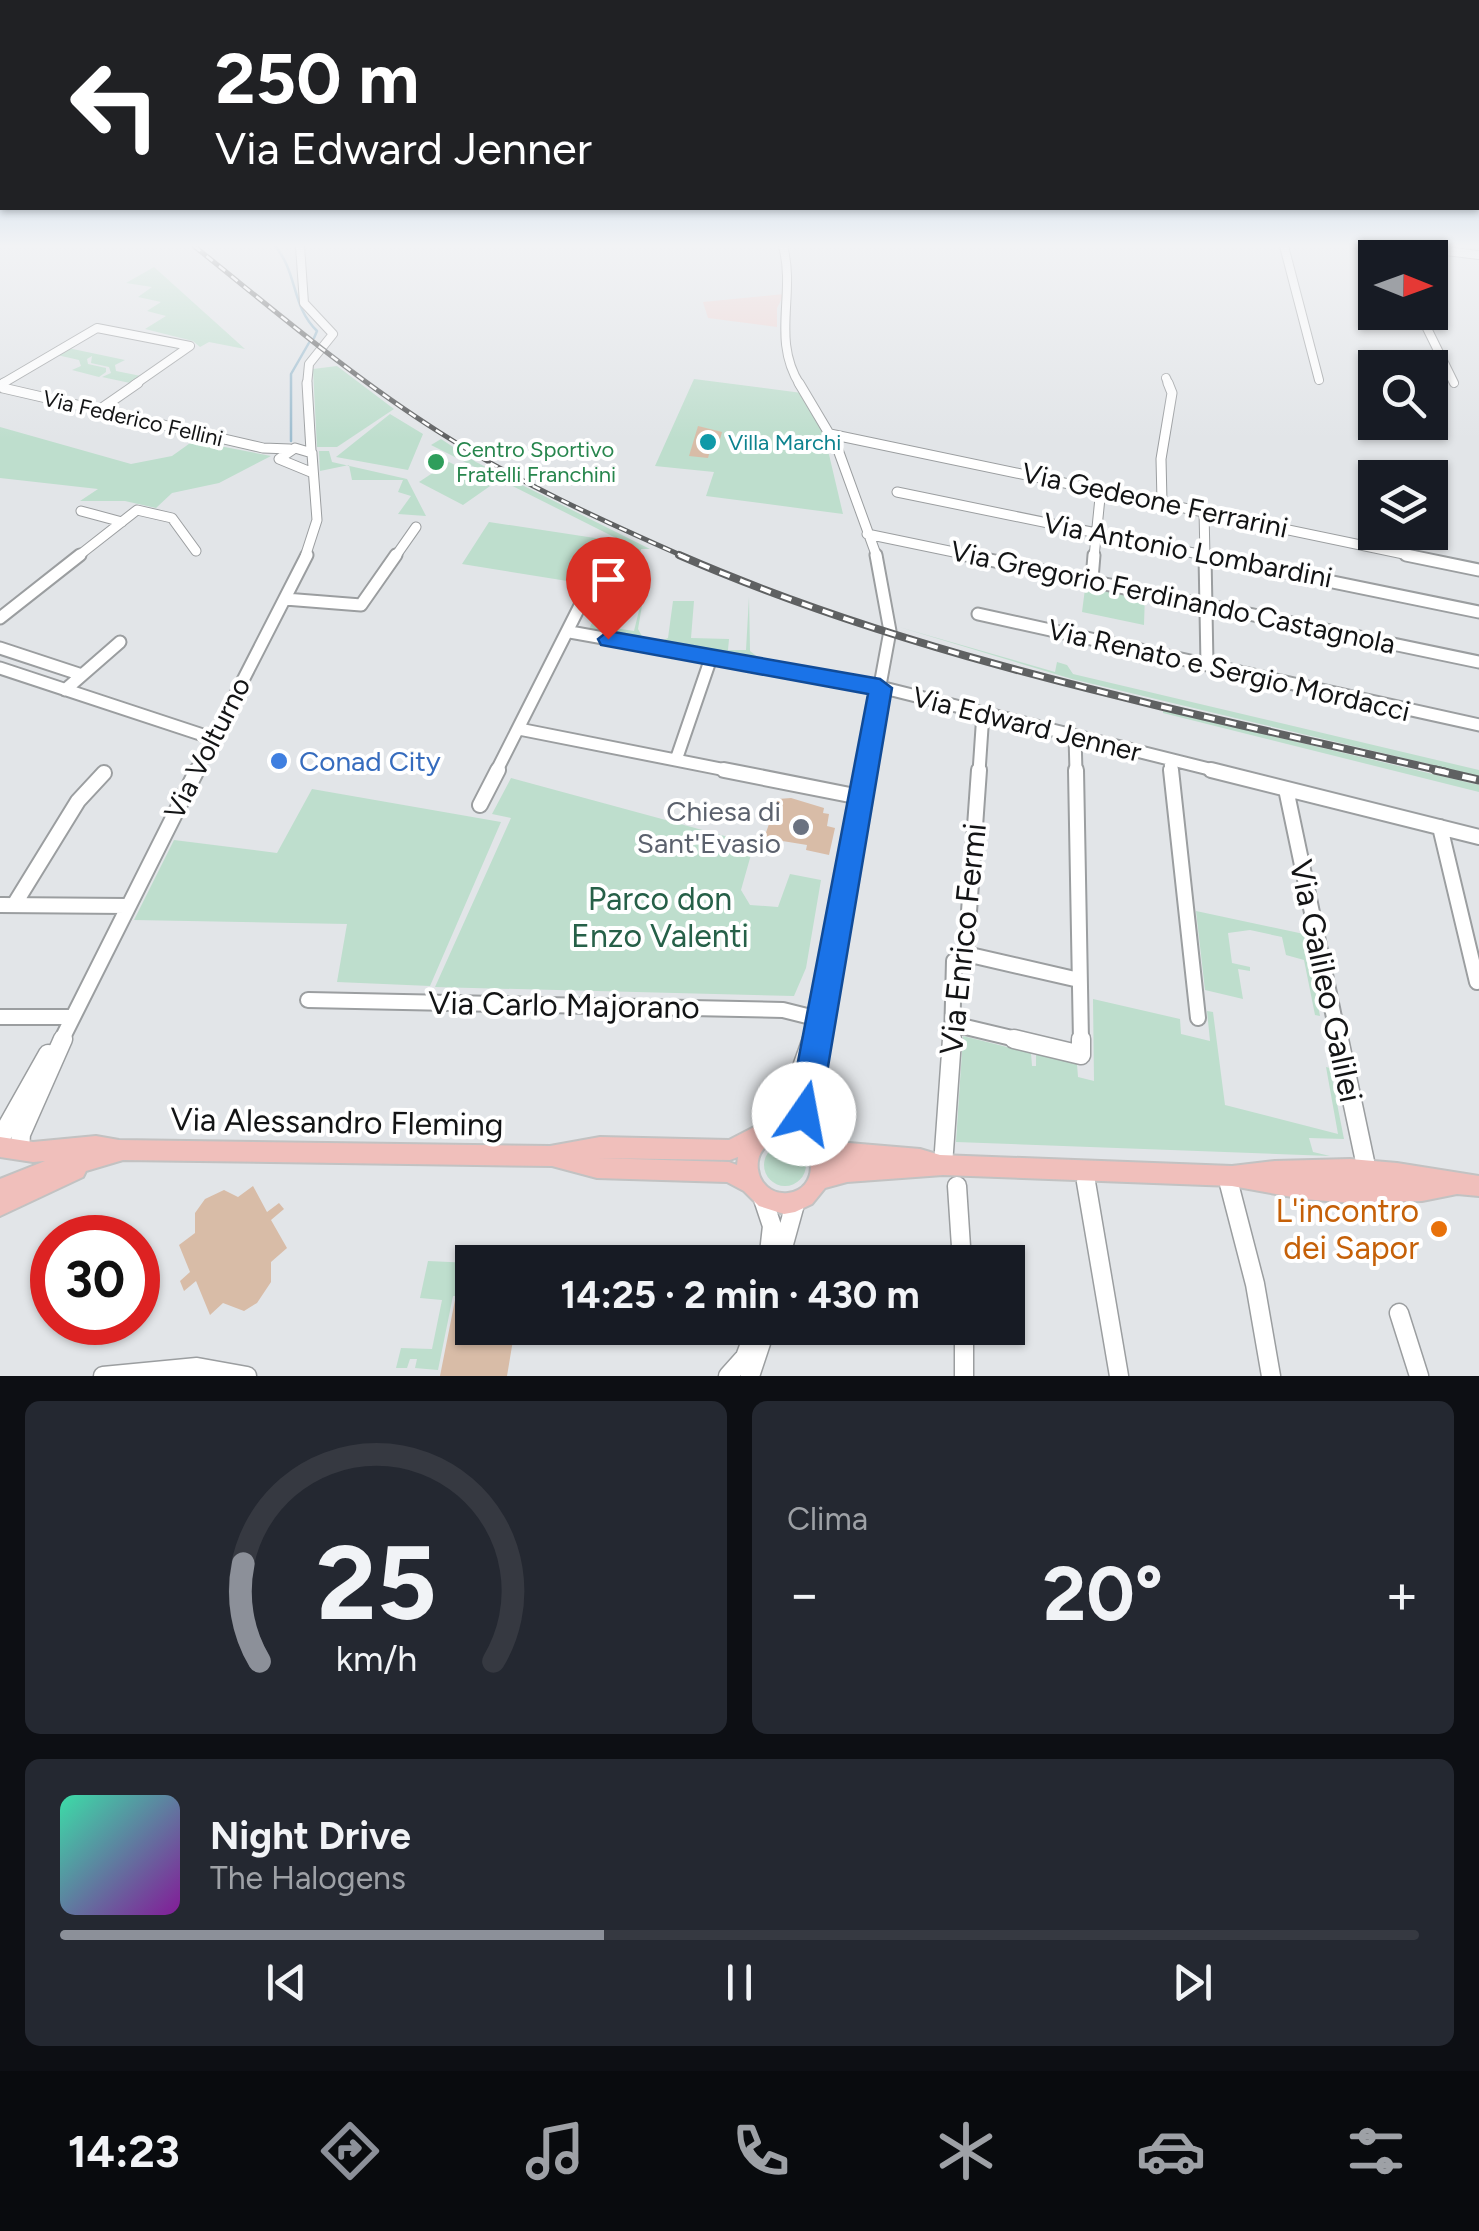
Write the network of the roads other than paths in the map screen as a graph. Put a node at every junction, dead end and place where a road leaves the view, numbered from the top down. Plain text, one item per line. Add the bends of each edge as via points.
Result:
1 (311, 310) edge
2 (786, 310) edge
3 (1301, 310) edge
4 (1428, 330) edge
5 (1166, 378) dead end
6 (1320, 380) dead end
7 (1454, 383) dead end
8 (99, 410) junction
9 (310, 416) junction
10 (830, 434) junction
11 (263, 448) junction
12 (290, 449) junction
13 (312, 452) junction
14 (279, 460) junction
15 (292, 466) junction
16 (313, 473) junction
17 (1101, 488) junction
18 (896, 492) dead end
19 (1162, 501) junction
20 (80, 511) dead end
21 (1204, 511) junction
22 (122, 522) junction
23 (416, 527) dead end
24 (1097, 532) junction
25 (868, 534) junction
26 (196, 552) dead end
27 (1206, 554) junction
28 (598, 570) dead end
29 (1479, 570) edge
30 (1092, 579) junction
31 (285, 599) junction
32 (1207, 603) junction
33 (1479, 612) edge
34 (978, 614) dead end
35 (0, 618) edge
36 (570, 632) junction
37 (120, 642) dead end
38 (0, 648) edge
39 (712, 658) junction
40 (1479, 662) edge
41 (1208, 665) junction
42 (0, 668) edge
43 (82, 675) junction
44 (880, 688) junction
45 (65, 690) junction
46 (983, 713) junction
47 (1479, 725) edge
48 (520, 729) junction
49 (1075, 736) junction
50 (212, 738) junction
51 (676, 760) junction
52 (1170, 760) junction
53 (104, 773) dead end
54 (1286, 788) junction
55 (860, 797) junction
56 (480, 806) dead end
57 (1440, 827) junction
58 (1479, 837) edge
59 (7, 905) edge
60 (127, 906) junction
61 (966, 954) junction
62 (1080, 980) junction
63 (1477, 982) edge
64 (308, 1000) dead end
65 (0, 1017) edge
66 (72, 1017) junction
67 (819, 1018) junction
68 (1198, 1018) dead end
69 (954, 1024) junction
70 (764, 1132) junction
71 (808, 1138) junction
72 (0, 1139) edge
73 (10, 1148) edge
74 (124, 1150) junction
75 (550, 1156) junction
76 (91, 1162) junction
77 (943, 1165) junction
78 (1368, 1174) junction
79 (1227, 1176) junction
80 (816, 1180) junction
81 (1086, 1182) dead end
82 (1453, 1185) junction
83 (957, 1186) dead end
84 (1479, 1186) edge
85 (0, 1189) edge
86 (757, 1190) junction
87 (795, 1204) junction
88 (0, 1206) edge
89 (770, 1245) edge
90 (784, 1245) edge
91 (961, 1245) edge
92 (1399, 1313) dead end
93 (750, 1345) edge
94 (760, 1345) edge
95 (964, 1345) edge
96 (217, 1373) edge
97 (103, 1376) edge
98 (247, 1376) edge
99 (728, 1376) edge
100 (750, 1376) edge
101 (964, 1376) edge
102 (1119, 1376) edge
103 (1271, 1376) edge
104 (1419, 1376) edge

1 - 9 street, Via Volturno via 332,334 309,364
2 - 10 street via 786,358
3 - 6 street
4 - 7 street
5 - 19 street via 1172,396
8 - 8 street, Via Federico Fellini via 188,351 191,347 106,328 89,331 0,385
8 - 11 street, Via Federico Fellini
9 - 12 street via 306,438
9 - 13 street, Via Volturno
10 - 17 street, Via Gedeone Ferrarini
10 - 25 street
11 - 12 street, Via Federico Fellini
11 - 14 street, Via Federico Fellini
12 - 13 street
12 - 14 street
13 - 15 street
13 - 16 street, Via Volturno
14 - 15 street
15 - 16 street
16 - 31 street, Via Volturno via 316,530
17 - 19 street, Via Gedeone Ferrarini
17 - 24 street
18 - 24 street, Via Antonio Lombardini
19 - 21 street, Via Gedeone Ferrarini
20 - 22 street
21 - 27 street
21 - 29 street, Via Gedeone Ferrarini
22 - 26 street via 137,510 172,518
22 - 35 street
23 - 31 street via 361,605
24 - 27 street, Via Antonio Lombardini
24 - 30 street
25 - 30 street, Via Gregorio Ferdinando Castagnola
25 - 44 street via 889,614
27 - 32 street
27 - 33 street, Via Antonio Lombardini
28 - 36 street
30 - 32 street, Via Gregorio Ferdinando Castagnola
31 - 50 street, Via Volturno
32 - 40 street, Via Gregorio Ferdinando Castagnola
32 - 41 street
34 - 41 street, Via Renato e Sergio Mordacci
36 - 39 street, Via Edward Jenner
36 - 48 street
37 - 43 street
38 - 43 street
39 - 44 street, Via Edward Jenner
39 - 51 street
41 - 47 street, Via Renato e Sergio Mordacci
42 - 45 street
43 - 45 street
44 - 46 street, Via Edward Jenner
44 - 55 street
45 - 50 street
46 - 49 street, Via Edward Jenner
46 - 61 street, Via Enrico Fermi
48 - 51 street
48 - 56 street
49 - 52 street, Via Edward Jenner
49 - 62 street
50 - 60 street, Via Volturno
51 - 55 street
52 - 54 street, Via Edward Jenner
52 - 68 street
53 - 59 street
54 - 57 street, Via Edward Jenner
54 - 78 street, Via Galileo Galilei
55 - 67 street
57 - 58 street, Via Edward Jenner
57 - 63 street
59 - 60 street
60 - 66 street, Via Volturno
61 - 62 street
61 - 69 street, Via Enrico Fermi via 954,961
62 - 69 street via 1081,1056
64 - 67 street, Via Carlo Majorano via 783,1010
65 - 66 street
66 - 72 street, Via Volturno
66 - 73 street, Via Volturno
67 - 70 street via 787,1109
67 - 71 street via 804,1119
69 - 77 street, Via Enrico Fermi
70 - 71 main road, Via Alessandro Fleming via 788,1126
70 - 75 main road, Via Alessandro Fleming via 730,1150 600,1147
70 - 86 main road via 750,1158
71 - 77 main road, Via Alessandro Fleming via 824,1150 905,1155
71 - 80 main road via 818,1161
73 - 74 main road, Via Alessandro Fleming
73 - 85 main road via 20,1168
74 - 75 main road, Via Alessandro Fleming
74 - 76 main road, Via Alessandro Fleming
75 - 86 main road, Via Alessandro Fleming via 591,1168 729,1172
76 - 85 main road, Via Alessandro Fleming
76 - 88 main road
77 - 79 main road, Via Alessandro Fleming
77 - 80 main road, Via Alessandro Fleming
78 - 79 main road, Via Alessandro Fleming via 1257,1170
78 - 82 main road, Via Alessandro Fleming
79 - 82 main road, Via Alessandro Fleming via 1349,1191 1420,1192
79 - 103 street
80 - 87 main road
81 - 102 street
82 - 84 main road, Via Alessandro Fleming
83 - 91 street
86 - 87 main road, Via Alessandro Fleming via 778,1205
86 - 89 street via 772,1226
87 - 90 street
92 - 104 street
93 - 99 street
94 - 100 street
95 - 101 street
96 - 97 street
96 - 98 street

